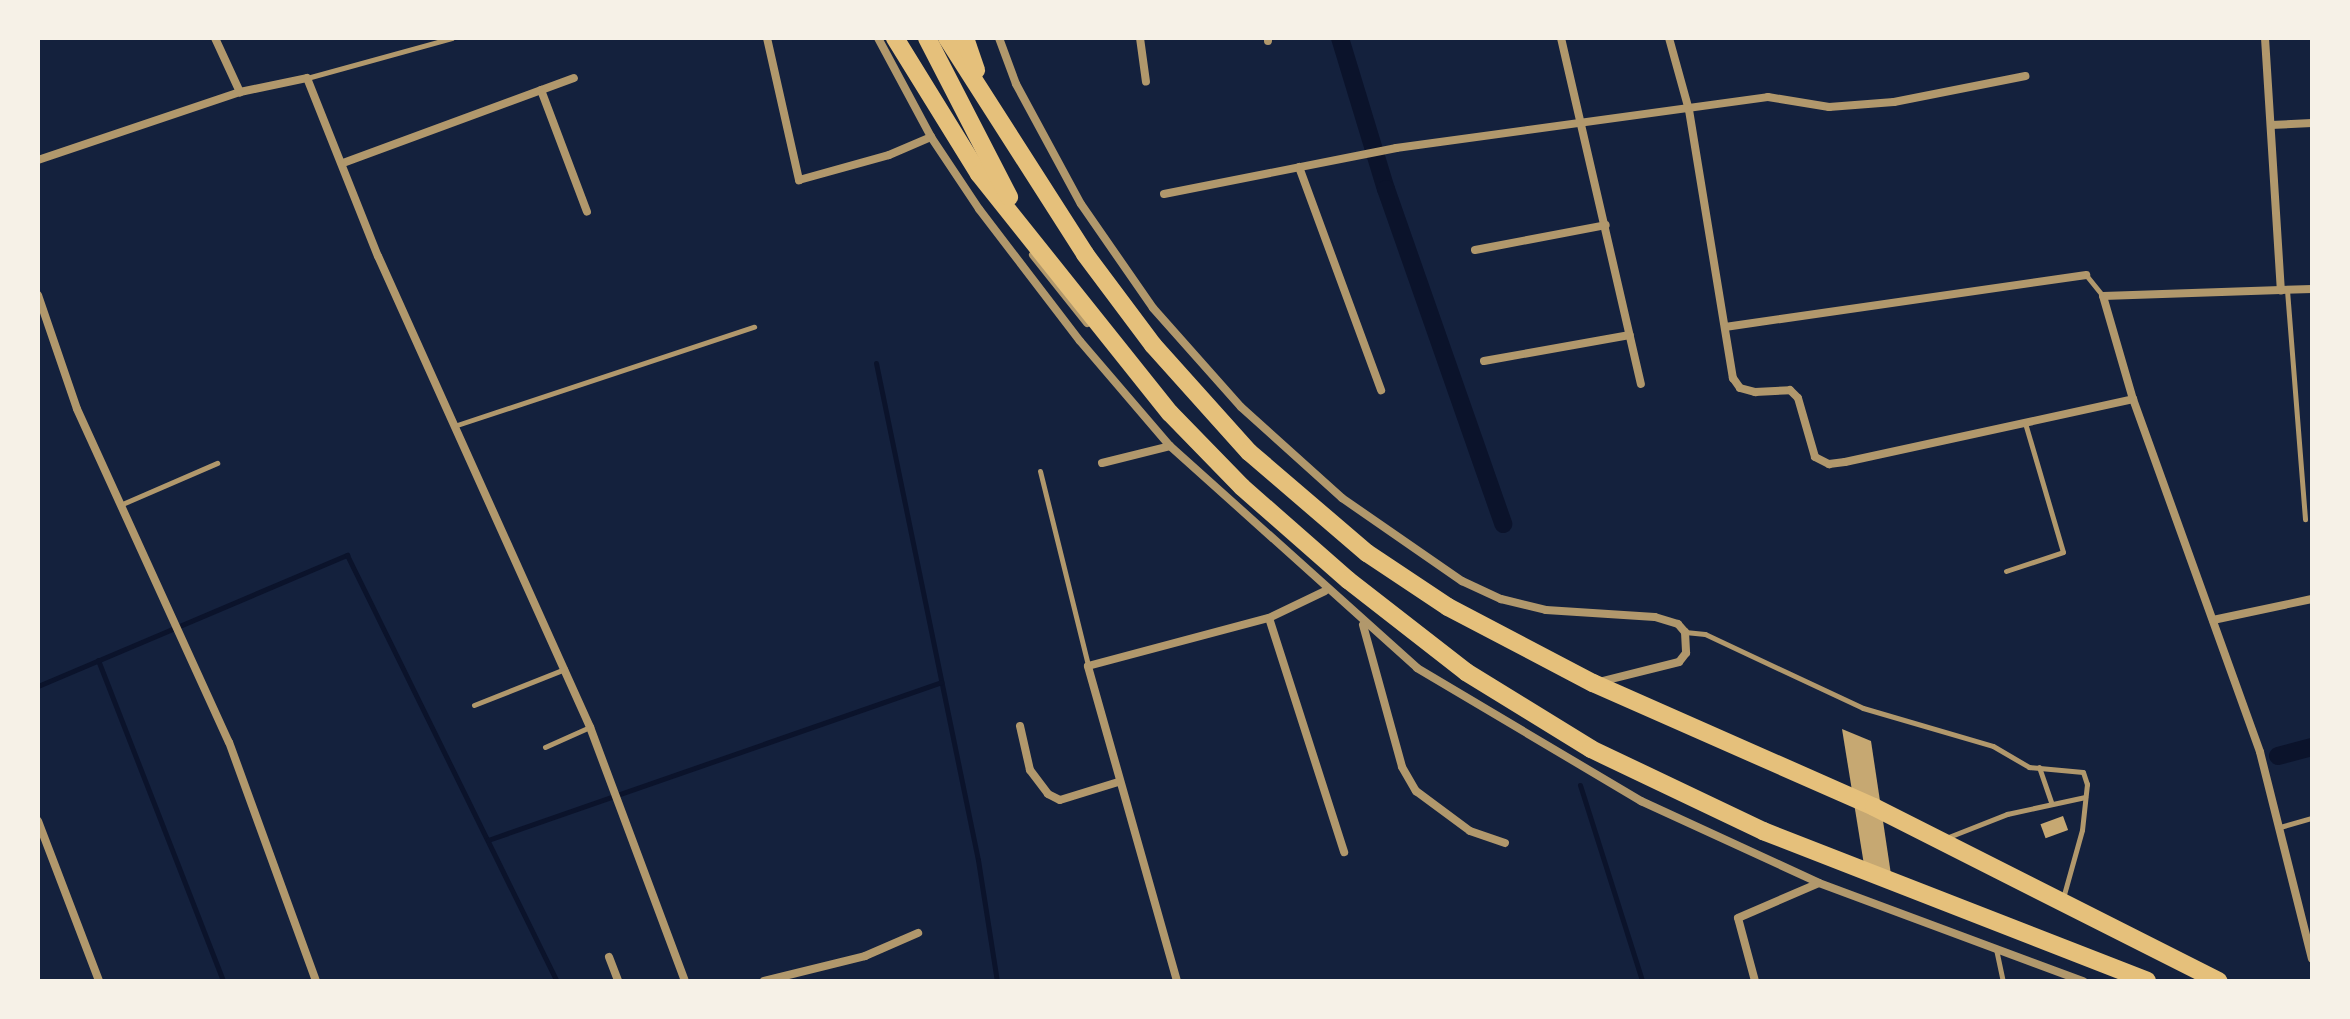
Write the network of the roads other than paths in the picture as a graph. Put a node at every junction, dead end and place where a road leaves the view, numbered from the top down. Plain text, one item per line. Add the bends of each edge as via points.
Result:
1 (215, 38) edge
2 (451, 38) edge
3 (767, 38) edge
4 (878, 38) edge
5 (895, 38) edge
6 (904, 38) edge
7 (927, 38) edge
8 (947, 38) edge
9 (965, 38) edge
10 (999, 38) edge
11 (1140, 38) edge
12 (1561, 38) edge
13 (1669, 38) edge
14 (2265, 38) edge
15 (2025, 76) dead end
16 (307, 78) junction
17 (574, 78) dead end
18 (1146, 82) dead end
19 (541, 90) junction
20 (240, 92) junction
21 (986, 99) junction
22 (1689, 110) junction
23 (2312, 123) edge
24 (1584, 125) junction
25 (2271, 125) junction
26 (931, 137) junction
27 (38, 160) edge
28 (343, 163) junction
29 (1299, 167) junction
30 (1164, 194) dead end
31 (587, 212) dead end
32 (1021, 221) junction
33 (1606, 225) junction
34 (1475, 250) dead end
35 (2086, 275) joint
36 (2312, 289) edge
37 (2284, 290) junction
38 (38, 295) edge
39 (2103, 296) junction
40 (754, 327) dead end
41 (1725, 327) junction
42 (1630, 335) junction
43 (1484, 361) dead end
44 (1641, 384) dead end
45 (1381, 390) dead end
46 (2133, 399) junction
47 (2024, 422) junction
48 (457, 425) junction
49 (1170, 446) junction
50 (217, 463) dead end
51 (1102, 463) dead end
52 (1040, 471) dead end
53 (119, 505) junction
54 (2305, 519) dead end
55 (2006, 571) dead end
56 (1325, 591) junction
57 (2312, 599) edge
58 (1269, 618) junction
59 (2213, 620) junction
60 (1363, 625) junction
61 (1685, 632) junction
62 (1088, 666) junction
63 (565, 669) junction
64 (1593, 683) junction
65 (474, 705) dead end
66 (1020, 726) dead end
67 (590, 727) junction
68 (545, 747) dead end
69 (2039, 767) junction
70 (1118, 782) junction
71 (2085, 797) junction
72 (2052, 804) junction
73 (2312, 818) edge
74 (38, 821) edge
75 (2280, 827) junction
76 (1942, 840) junction
77 (1505, 843) dead end
78 (48, 845) junction
79 (38, 849) edge
80 (1344, 852) dead end
81 (1819, 883) junction
82 (2062, 901) junction
83 (918, 933) dead end
84 (2309, 937) edge
85 (1996, 948) junction
86 (609, 957) dead end
87 (2312, 959) edge
88 (99, 981) edge
89 (316, 981) edge
90 (618, 981) edge
91 (685, 981) edge
92 (764, 981) edge
93 (1177, 981) edge
94 (1755, 981) edge
95 (2003, 981) edge
96 (2083, 981) edge
97 (2131, 981) edge
98 (2147, 981) edge
99 (2218, 981) edge

1 - 20 street
2 - 16 lane
3 - 26 street via 799,180 889,155
4 - 26 street
5 - 32 highway via 979,174
6 - 97 street via 1014,230 1059,291 1150,401 1340,584 1472,683 1575,747 1822,859
7 - 32 highway
8 - 21 highway
9 - 21 highway
10 - 61 street via 1016,84 1081,204 1153,308 1241,407 1342,498 1462,581 1501,599 1546,610 1655,617 1678,624
11 - 18 street
12 - 24 street
13 - 22 street
14 - 25 street
15 - 22 street via 1894,102 1829,107 1779,96
16 - 20 street
16 - 28 street
17 - 19 street
19 - 28 street
19 - 31 street
20 - 27 street
21 - 64 highway via 1093,265 1153,345 1249,452 1367,553 1425,592
22 - 24 street
22 - 41 street
23 - 25 street
24 - 29 street via 1396,148
24 - 33 street
25 - 37 street
26 - 49 street via 1080,341
28 - 48 street via 378,256
29 - 30 street
29 - 45 street
32 - 98 highway via 1133,370 1203,449 1348,580 1466,672 1591,749 1763,831
33 - 34 street
33 - 42 street
35 - 39 lane
35 - 41 street
36 - 37 street
37 - 39 street
37 - 54 lane
38 - 53 street via 77,409
39 - 46 street
40 - 48 lane
41 - 47 street via 1733,378 1740,388 1790,390 1798,398 1808,446 1829,464
42 - 43 street
42 - 44 street
46 - 47 street
46 - 59 street
47 - 55 lane via 2063,552
48 - 63 street
49 - 51 street
49 - 56 street
50 - 53 lane
52 - 62 lane
53 - 89 street via 229,742
56 - 58 street
56 - 60 street
57 - 59 street
58 - 62 street
58 - 80 street
59 - 75 street via 2260,752
60 - 77 street via 1402,767 1416,791 1470,831
60 - 81 street via 1417,668 1517,731 1641,801
61 - 64 street via 1686,653 1679,662
61 - 69 lane via 1705,634 1863,708 1993,746
62 - 70 street
63 - 65 lane
63 - 67 street
64 - 76 highway
66 - 70 street via 1030,770 1048,794 1060,800
67 - 68 lane
67 - 91 street
69 - 71 lane via 2083,772
69 - 72 lane
70 - 93 street
71 - 72 lane
71 - 82 lane via 2082,830
72 - 76 lane via 2007,814
73 - 75 lane
74 - 78 street
75 - 84 street
76 - 82 highway
78 - 79 lane
78 - 88 street
81 - 85 street
81 - 94 street via 1738,918
82 - 99 highway
83 - 92 street via 865,956
84 - 87 street
85 - 95 lane
85 - 96 street
86 - 90 street

